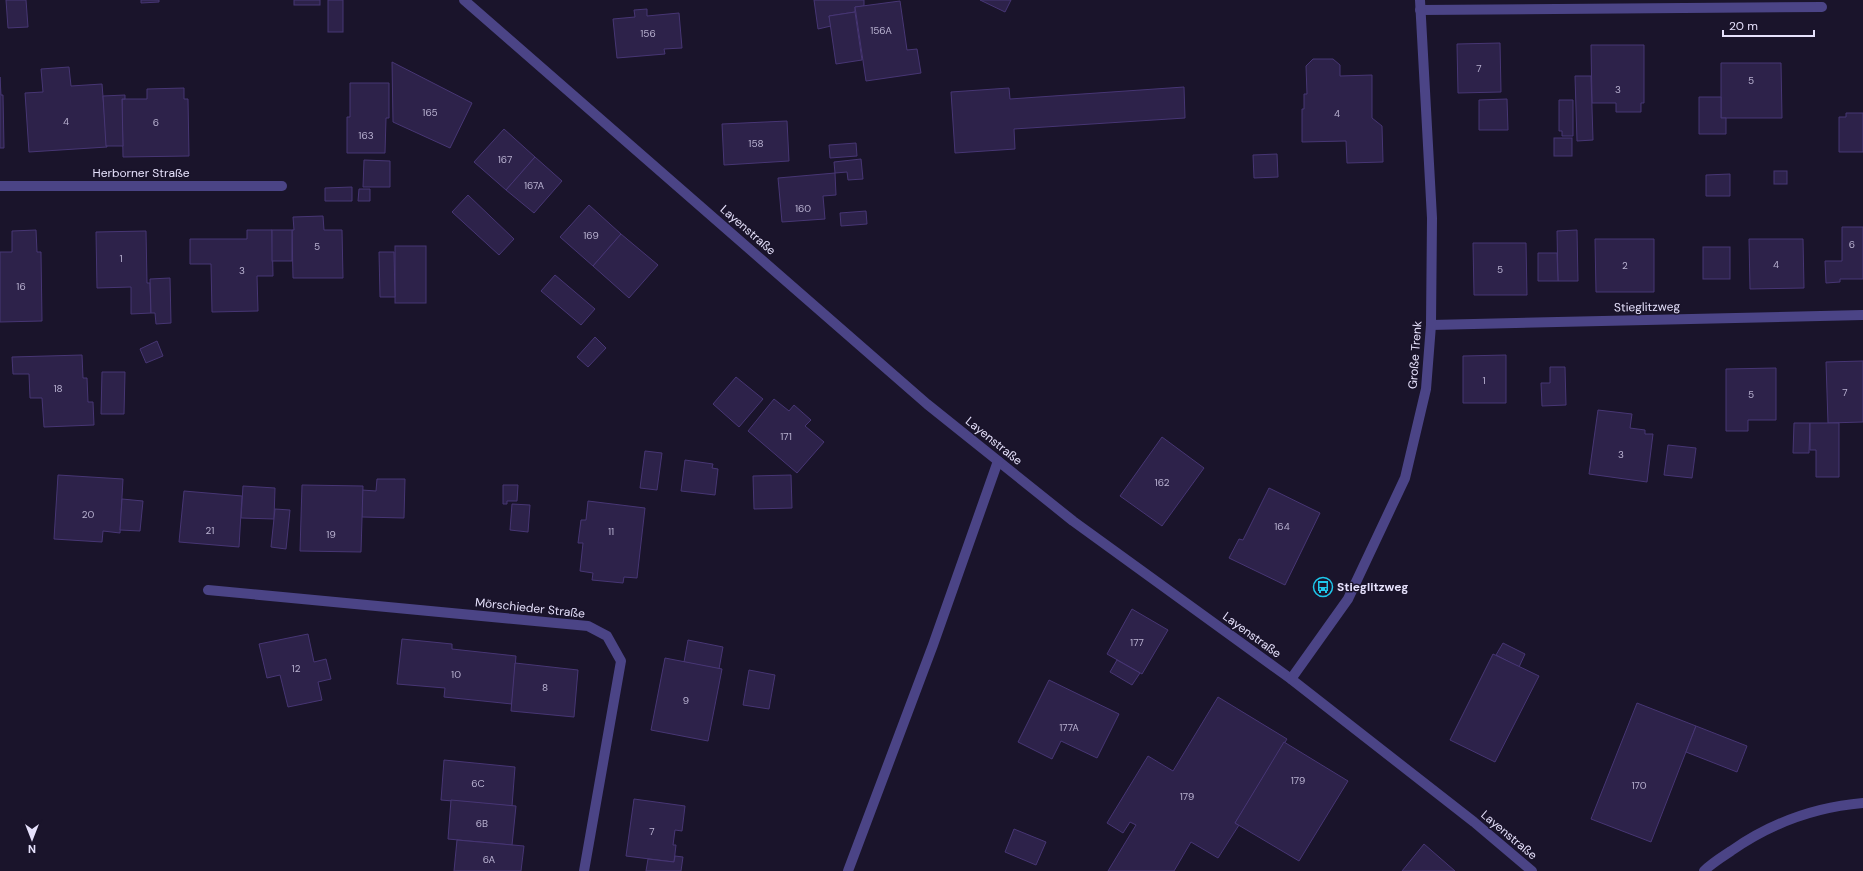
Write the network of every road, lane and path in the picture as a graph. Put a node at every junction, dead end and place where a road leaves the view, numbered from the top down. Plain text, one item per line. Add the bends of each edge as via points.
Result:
1 (464, 0) edge
2 (1420, 5) edge
3 (1822, 7) dead end
4 (0, 186) edge
5 (282, 186) dead end
6 (1863, 315) edge
7 (1431, 325) junction
8 (998, 461) junction
9 (208, 590) dead end
10 (1291, 679) junction
11 (1863, 803) edge
12 (584, 871) edge
13 (848, 871) edge
14 (1532, 871) edge
15 (1704, 871) edge

1 - 8 street, Layenstraße via 927,404
2 - 3 street
2 - 7 street, Große Trenk via 1432,218
4 - 5 street, Herborner Straße
6 - 7 street, Stieglitzweg
7 - 10 street, Große Trenk via 1426,389 1405,478 1348,599
8 - 10 street, Layenstraße via 1072,521
8 - 13 street via 933,645
9 - 12 street, Mörschieder Straße via 588,626 607,636 621,661
10 - 14 street, Layenstraße via 1474,822
11 - 15 street via 1840,805 1800,815 1752,836

